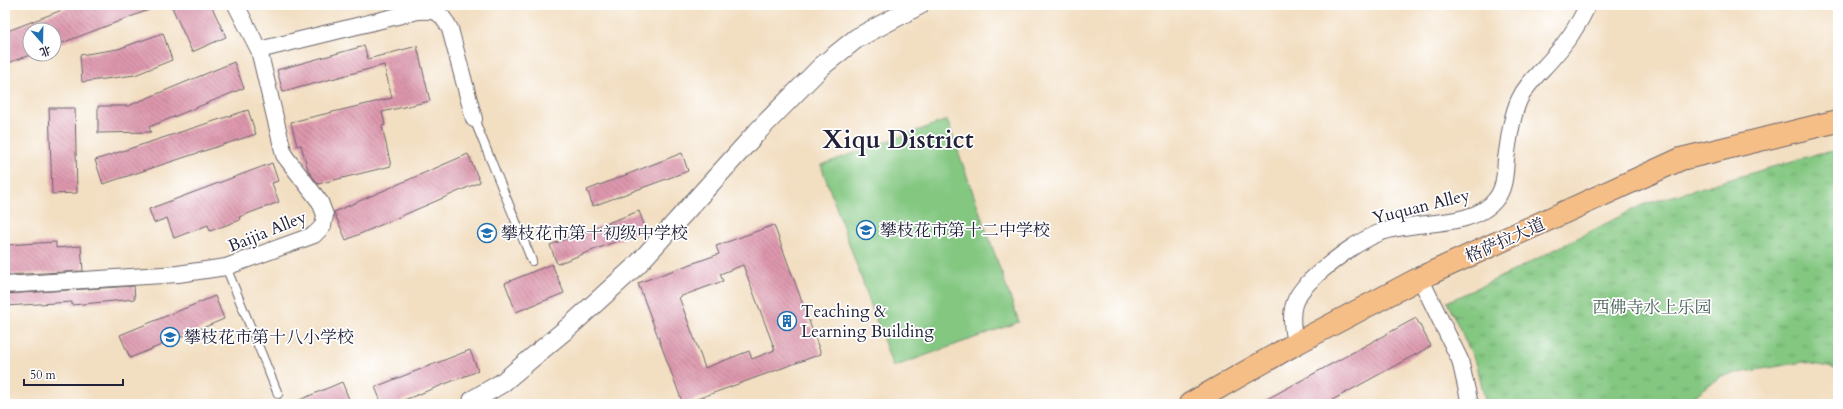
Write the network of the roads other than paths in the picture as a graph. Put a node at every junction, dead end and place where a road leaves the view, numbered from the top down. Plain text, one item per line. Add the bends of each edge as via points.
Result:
1 (236, 5) edge
2 (919, 5) edge
3 (1588, 5) edge
4 (259, 50) junction
5 (474, 119) joint
6 (1838, 121) edge
7 (532, 261) dead end
8 (226, 267) junction
9 (1420, 278) junction
10 (5, 285) edge
11 (1296, 344) junction
12 (278, 394) dead end
13 (468, 402) edge
14 (1190, 404) edge
15 (1470, 404) edge

1 - 4 street, Baijia Alley
2 - 13 street via 857,38 822,66 758,131 638,264 502,384
3 - 11 street, Yuquan Alley via 1578,25 1532,80 1519,100 1510,132 1503,186 1496,200 1482,211 1466,218 1379,233 1345,251 1304,286 1293,304 1291,325
4 - 5 street via 418,11 433,10 443,17 450,29
4 - 8 street, Baijia Alley via 284,155 320,202 325,215 323,226 314,236
5 - 7 lane
6 - 9 main road, 格萨拉大道 via 1682,159
8 - 10 street, Baijia Alley via 178,274
8 - 12 lane
9 - 11 main road, 格萨拉大道
9 - 15 street via 1460,360
11 - 14 main road, 格萨拉大道

